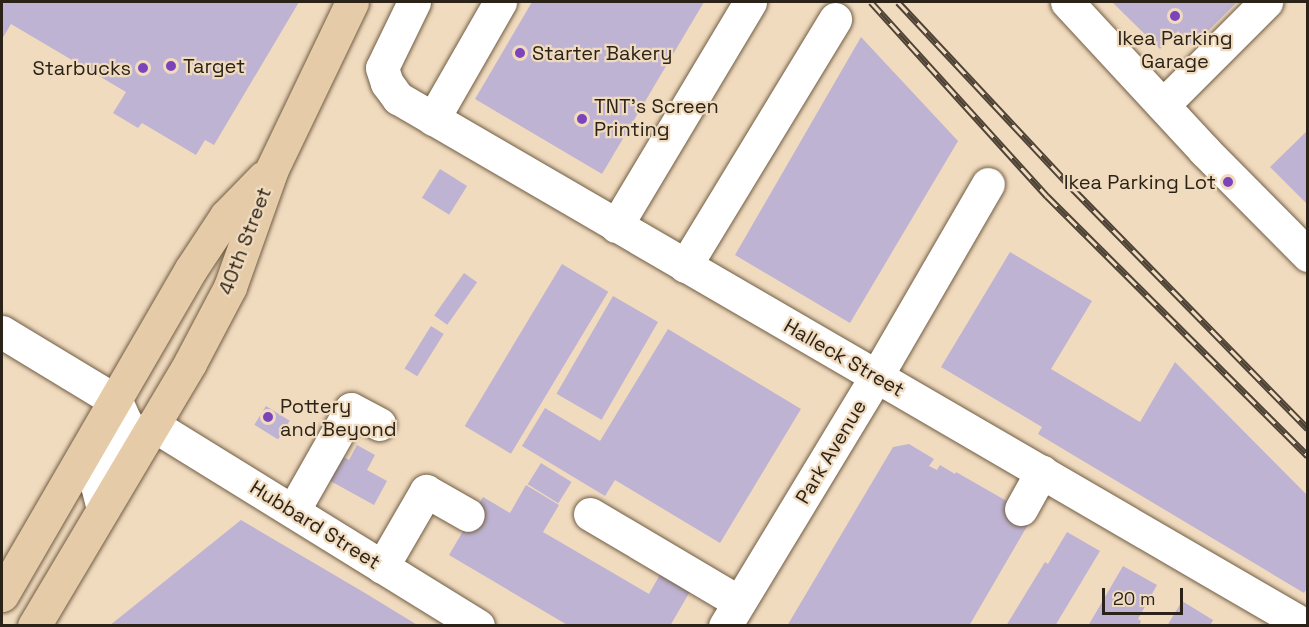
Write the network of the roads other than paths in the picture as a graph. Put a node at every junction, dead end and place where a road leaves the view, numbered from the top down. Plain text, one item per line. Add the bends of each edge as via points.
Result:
1 (352, 2) edge
2 (414, 2) edge
3 (500, 2) edge
4 (750, 2) edge
5 (1067, 2) edge
6 (1266, 2) edge
7 (834, 19) dead end
8 (1162, 105) junction
9 (433, 119) junction
10 (272, 169) junction
11 (988, 184) dead end
12 (616, 226) junction
13 (1308, 255) edge
14 (686, 266) junction
15 (2, 332) edge
16 (876, 377) junction
17 (116, 401) junction
18 (379, 424) dead end
19 (153, 425) junction
20 (1042, 471) junction
21 (103, 509) junction
22 (1021, 509) dead end
23 (293, 512) junction
24 (590, 514) dead end
25 (468, 515) dead end
26 (382, 567) junction
27 (2, 595) edge
28 (435, 614) edge
29 (732, 614) edge
30 (34, 626) edge
31 (478, 626) edge
32 (1306, 626) edge

1 - 10 main road
2 - 9 street, Halleck Street via 382,68 398,98
3 - 9 street
4 - 12 street
5 - 8 street
6 - 8 street
7 - 14 street
8 - 13 street
9 - 12 street, Halleck Street
10 - 17 main road, 40th Street via 220,225
10 - 19 main road, 40th Street via 230,287
11 - 16 street, Park Avenue
12 - 14 street, Halleck Street
14 - 16 street, Halleck Street
15 - 17 street
16 - 20 street, Halleck Street
16 - 29 street, Park Avenue
17 - 21 street via 124,421 123,439 97,485
17 - 27 main road, 40th Street
18 - 23 street via 351,409
19 - 21 main road, 40th Street
19 - 23 street, Hubbard Street
20 - 22 street
20 - 32 street, Halleck Street
21 - 30 main road, 40th Street
23 - 26 street, Hubbard Street
24 - 29 street
25 - 26 street via 426,491
26 - 28 street, Hubbard Street
28 - 31 street, Hubbard Street

